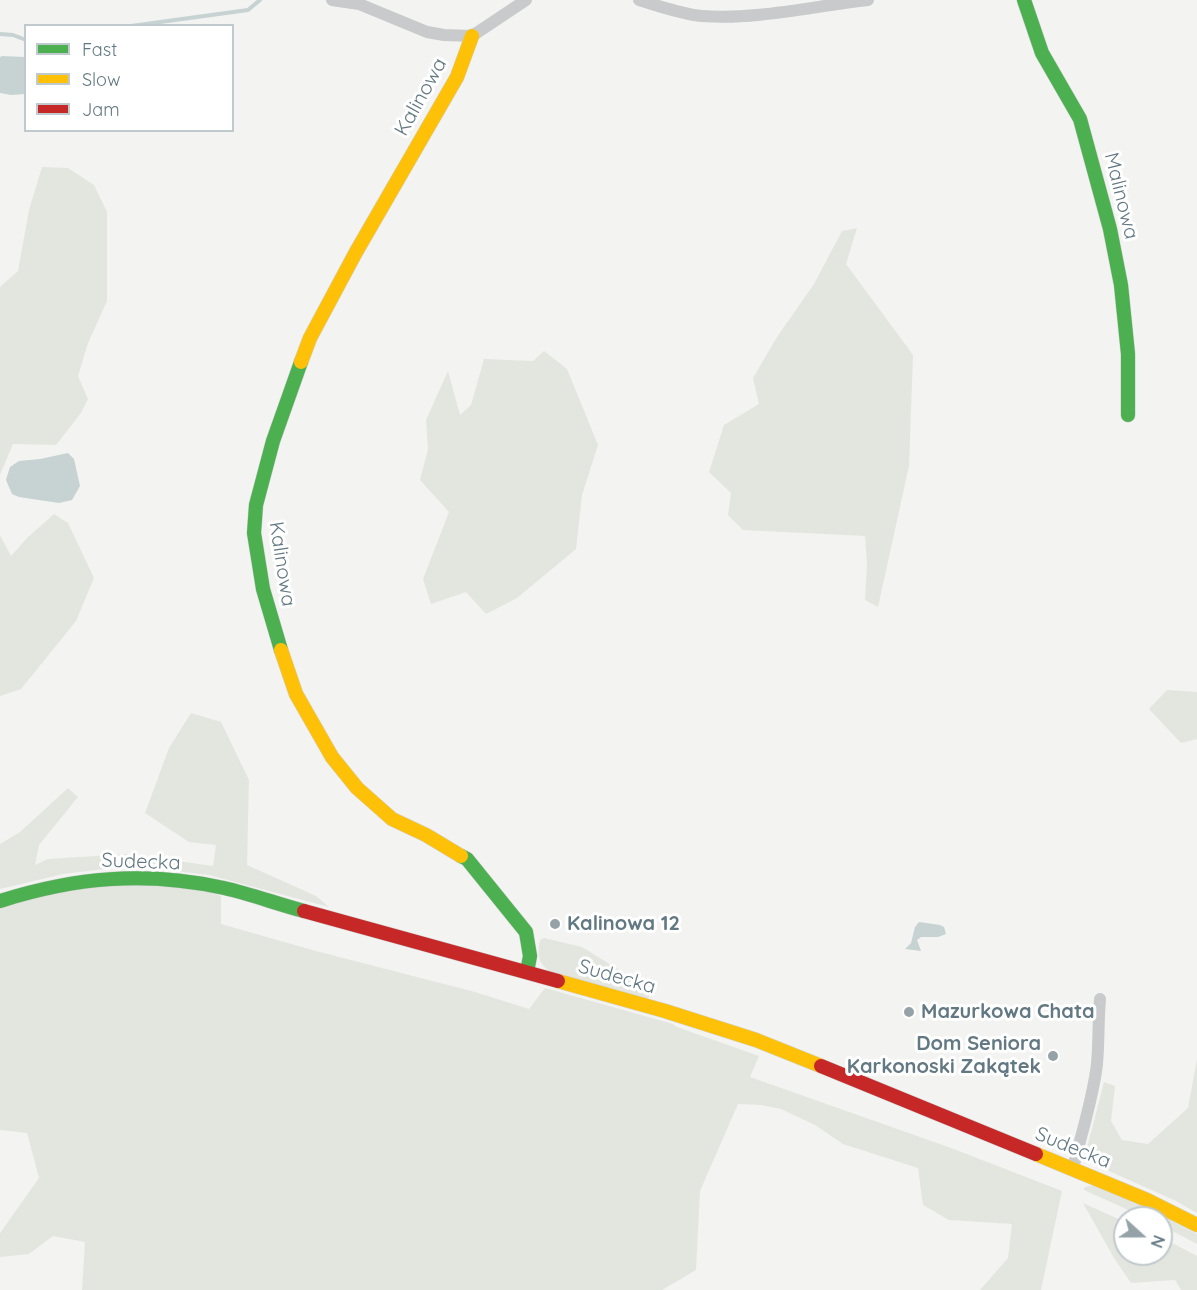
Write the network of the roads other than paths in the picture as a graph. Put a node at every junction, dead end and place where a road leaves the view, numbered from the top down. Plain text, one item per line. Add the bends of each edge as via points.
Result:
1 (332, 0) edge
2 (526, 0) edge
3 (639, 0) edge
4 (868, 0) edge
5 (1024, 0) edge
6 (472, 36) junction
7 (1128, 415) dead end
8 (0, 901) edge
9 (526, 972) junction
10 (1100, 999) dead end
11 (1072, 1169) junction
12 (1197, 1225) edge

1 - 6 street via 359,4 427,32
2 - 6 street
3 - 4 street via 699,16 722,17
5 - 7 street, Malinowa via 1042,52 1080,119 1110,229 1124,305
6 - 9 street, Kalinowa via 457,77 310,338 273,441 256,505 254,533 263,589 278,643 296,694 332,757 357,788 392,819 467,860 526,932 530,956
8 - 9 street, Sudecka via 84,880 136,877 180,881 230,890
9 - 11 street, Sudecka via 756,1040
10 - 11 street via 1095,1072
11 - 12 street, Sudecka

